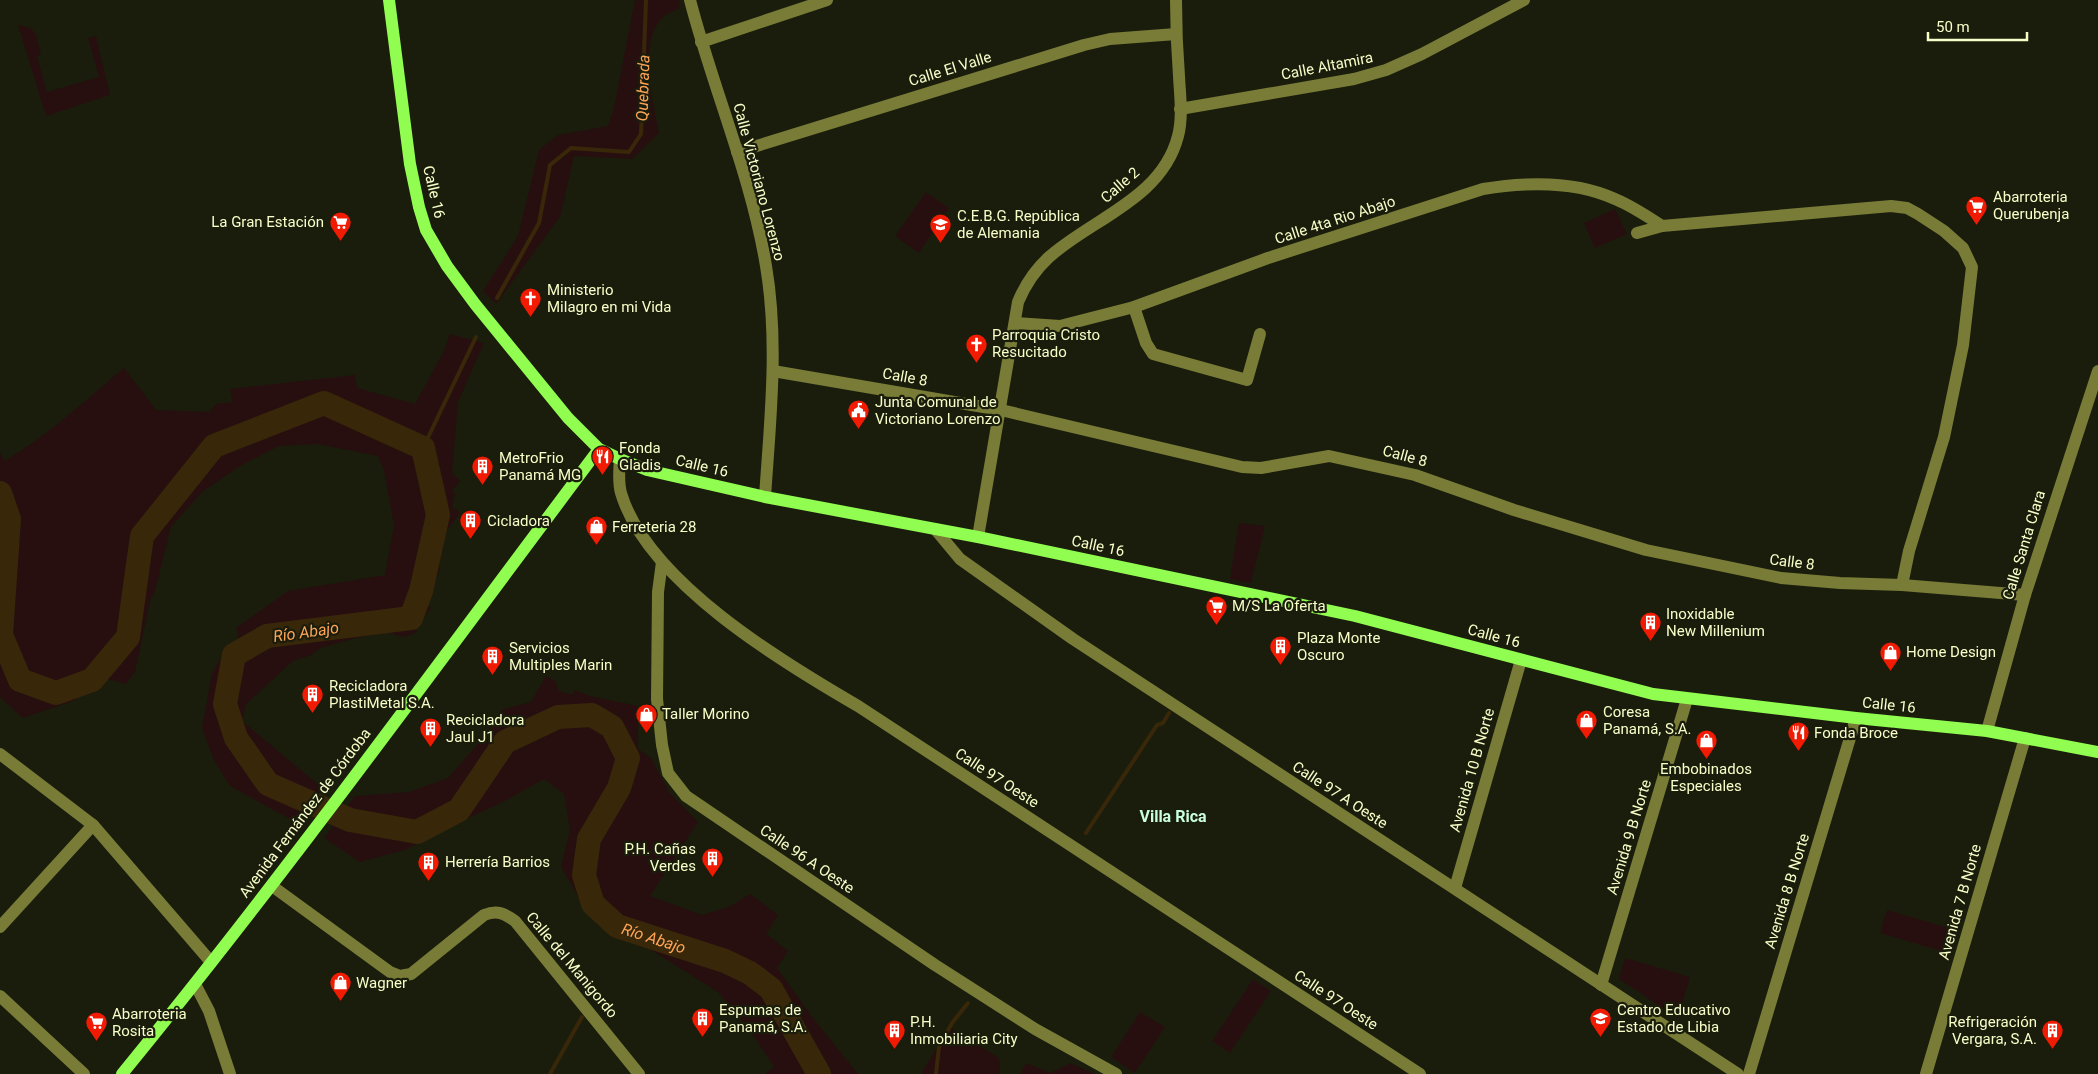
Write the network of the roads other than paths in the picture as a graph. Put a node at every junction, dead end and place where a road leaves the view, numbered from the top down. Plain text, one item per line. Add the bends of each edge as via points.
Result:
1 (389, 0) edge
2 (690, 0) edge
3 (827, 0) edge
4 (1176, 0) edge
5 (1524, 0) edge
6 (1176, 34) junction
7 (701, 42) junction
8 (1180, 109) junction
9 (737, 152) junction
10 (1662, 226) junction
11 (1637, 233) dead end
12 (1134, 307) junction
13 (1015, 323) junction
14 (1260, 334) dead end
15 (773, 371) junction
16 (2098, 371) edge
17 (1001, 410) junction
18 (599, 449) junction
19 (620, 459) junction
20 (765, 497) junction
21 (935, 530) junction
22 (978, 537) junction
23 (662, 562) junction
24 (1902, 585) junction
25 (2025, 595) junction
26 (1521, 660) junction
27 (1687, 699) junction
28 (1856, 718) junction
29 (1987, 731) junction
30 (2025, 738) junction
31 (2098, 752) edge
32 (0, 754) edge
33 (93, 825) junction
34 (272, 886) junction
35 (1455, 888) junction
36 (0, 926) edge
37 (211, 962) junction
38 (195, 984) junction
39 (1601, 985) junction
40 (0, 996) edge
41 (84, 1074) edge
42 (122, 1074) edge
43 (230, 1074) edge
44 (639, 1074) edge
45 (1116, 1074) edge
46 (1420, 1074) edge
47 (1738, 1074) edge
48 (1749, 1074) edge
49 (1926, 1074) edge

1 - 18 main road, Calle 16 via 410,164 426,230 475,304 568,418
2 - 7 street, Calle Victoriano Lorenzo
3 - 7 street
4 - 6 street, Calle 2
5 - 8 street, Calle Altamira via 1386,70 1354,79
6 - 8 street, Calle 2
6 - 9 street, Calle El Valle via 1084,45
7 - 9 street, Calle Victoriano Lorenzo
8 - 13 street, Calle 2 via 1178,135 1163,168 1128,203 1046,260 1025,287 1018,302
9 - 15 street, Calle Victoriano Lorenzo via 766,266
10 - 11 street
10 - 12 street, Calle 4ta Rio Abajo via 1614,198 1585,189 1548,184 1483,189 1268,258
10 - 24 street via 1891,206 1918,214 1963,248 1972,267 1963,345 1944,437
12 - 13 street, Calle 4ta Rio Abajo via 1060,326
12 - 14 street via 1153,354 1247,380
13 - 17 street, Calle 2
15 - 17 street, Calle 8
15 - 20 street, Calle Victoriano Lorenzo
16 - 25 street, Calle Santa Clara
17 - 22 street, Calle 2
17 - 24 street, Calle 8 via 1242,467 1261,468 1329,456 1361,462 1415,474 1514,510 1646,550 1781,578
18 - 19 main road, Calle 16
18 - 34 main road, Avenida Fernández de Córdoba
19 - 20 main road, Calle 16 via 647,470
19 - 23 street, Calle 97 Oeste via 621,493 640,532
20 - 21 main road, Calle 16
21 - 22 main road, Calle 16
21 - 35 street, Calle 97 A Oeste via 960,559 1073,639
22 - 26 main road, Calle 16 via 1355,616
23 - 45 street, Calle 96 A Oeste via 658,592 657,699 668,773 686,796 935,966 1035,1029
23 - 46 street, Calle 97 Oeste via 726,621 804,675 874,717
24 - 25 street, Calle 8
25 - 29 street, Calle Santa Clara
26 - 27 main road, Calle 16 via 1626,688
26 - 35 street, Avenida 10 B Norte
27 - 28 main road, Calle 16
27 - 39 street, Avenida 9 B Norte
28 - 29 main road, Calle 16
28 - 48 street, Avenida 8 B Norte
29 - 30 main road, Calle 16
30 - 31 main road, Calle 16
30 - 49 street, Avenida 7 B Norte
32 - 33 street
33 - 36 street
33 - 37 street
34 - 37 main road, Avenida Fernández de Córdoba
34 - 44 street, Calle del Manigordo via 400,976 411,974 484,915 494,911 504,913 538,948
35 - 39 street, Calle 97 A Oeste
37 - 38 main road, Avenida Fernández de Córdoba
38 - 42 main road, Avenida Fernández de Córdoba
38 - 43 street via 209,1011
39 - 47 street, Calle 97 A Oeste
40 - 41 street

